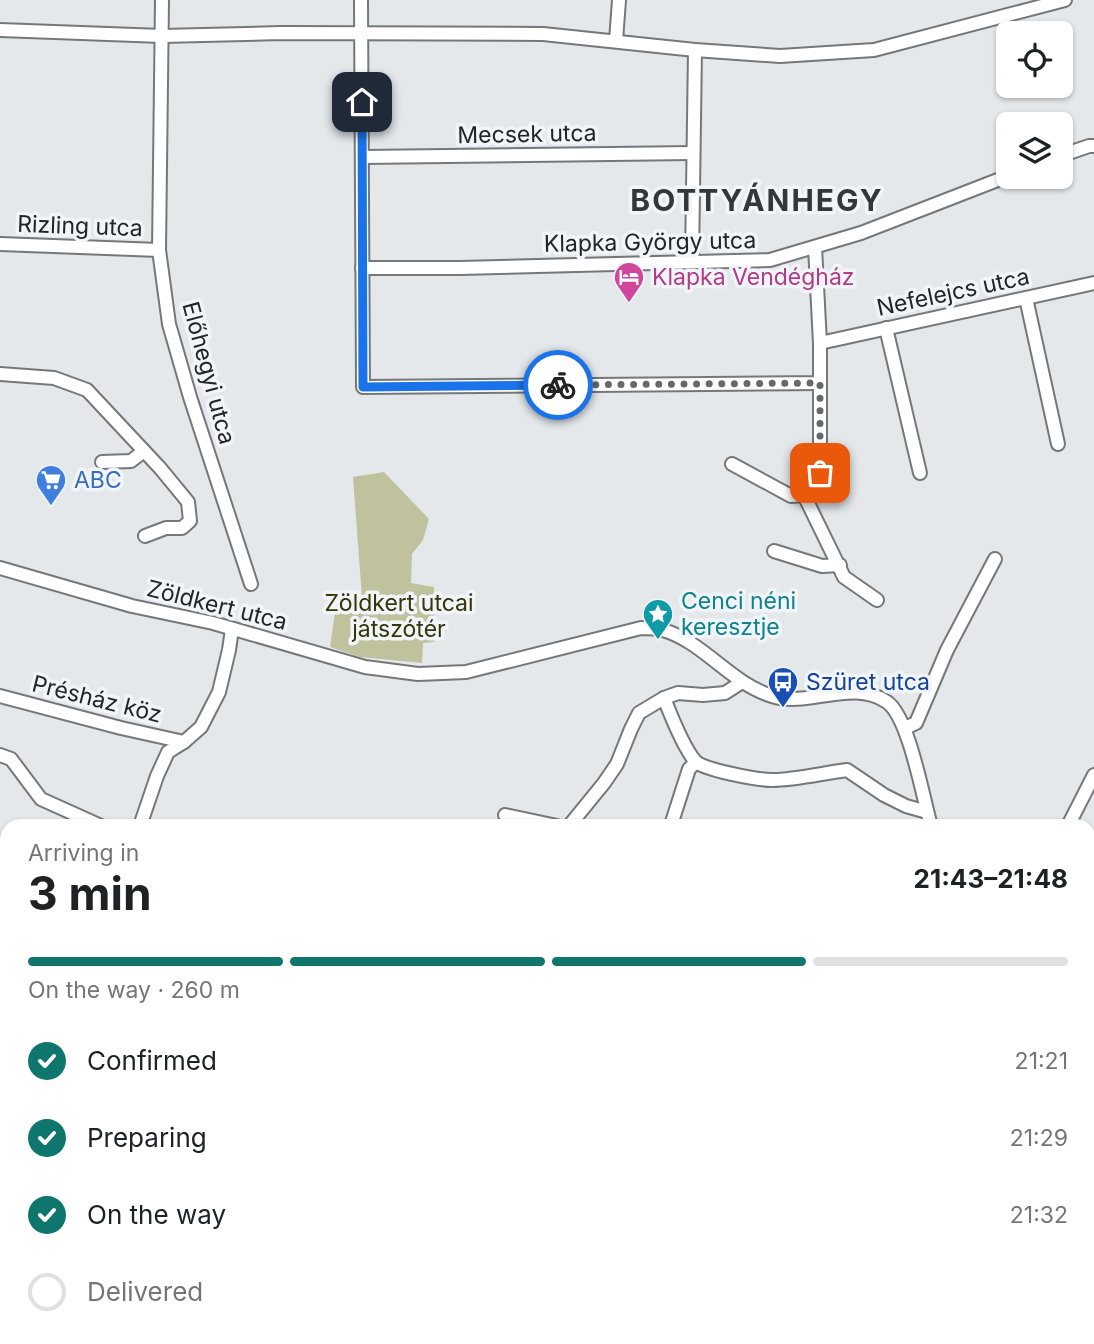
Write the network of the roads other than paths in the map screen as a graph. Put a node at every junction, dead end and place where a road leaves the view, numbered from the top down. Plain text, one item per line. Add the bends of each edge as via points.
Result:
1 (162, 0) edge
2 (361, 0) edge
3 (619, 0) edge
4 (1065, 0) edge
5 (0, 30) edge
6 (361, 34) junction
7 (162, 36) junction
8 (616, 41) junction
9 (695, 50) junction
10 (1091, 146) edge
11 (1073, 152) edge
12 (693, 153) junction
13 (362, 157) junction
14 (996, 181) edge
15 (0, 244) edge
16 (815, 247) junction
17 (159, 250) junction
18 (692, 261) junction
19 (362, 268) junction
20 (1094, 283) edge
21 (1026, 298) junction
22 (887, 328) junction
23 (820, 343) junction
24 (0, 374) edge
25 (820, 383) junction
26 (1058, 444) dead end
27 (144, 451) junction
28 (102, 462) dead end
29 (732, 464) dead end
30 (920, 473) dead end
31 (804, 495) junction
32 (145, 536) dead end
33 (774, 551) dead end
34 (995, 559) dead end
35 (840, 565) junction
36 (0, 568) edge
37 (251, 584) dead end
38 (877, 600) dead end
39 (232, 629) junction
40 (742, 682) junction
41 (0, 696) edge
42 (664, 698) junction
43 (905, 728) junction
44 (184, 742) junction
45 (0, 755) edge
46 (696, 762) junction
47 (1094, 775) edge
48 (927, 812) junction
49 (505, 815) dead end
50 (85, 819) edge
51 (142, 819) edge
52 (524, 819) edge
53 (575, 819) edge
54 (673, 819) edge
55 (929, 819) edge
56 (1072, 819) edge

1 - 7 street, Előhegyi utca
2 - 6 street
3 - 8 street
4 - 9 street via 874,50 780,56
5 - 7 street
6 - 7 street
6 - 8 street via 543,34
6 - 13 street
7 - 17 street, Előhegyi utca
8 - 9 street
9 - 12 street
10 - 11 street
12 - 13 street, Mecsek utca
12 - 18 street
13 - 19 street
14 - 16 street, Klapka György utca
15 - 17 street, Rizling utca
16 - 18 street, Klapka György utca via 770,260
16 - 23 street
17 - 37 street, Előhegyi utca via 173,337
18 - 19 street, Klapka György utca
19 - 25 street via 363,387
20 - 21 street, Nefelejcs utca
21 - 22 street, Nefelejcs utca
21 - 26 street
22 - 23 street, Nefelejcs utca
22 - 30 street
23 - 25 street
24 - 27 street via 54,378 87,390
25 - 31 street via 820,473
27 - 28 street via 131,461
27 - 32 street via 188,502 190,521 182,528
29 - 31 street via 791,496
31 - 35 street
33 - 35 street via 822,566
34 - 43 street via 947,650 916,723
35 - 38 street via 845,577
36 - 39 street, Zöldkert utca
39 - 40 street, Zöldkert utca via 365,667 418,674 466,672 631,630 660,629 676,635
39 - 44 street via 219,692 201,727
40 - 42 street via 725,693 678,693
40 - 43 street, Zöldkert utca via 775,697 859,692 886,701
41 - 44 street, Présház köz
42 - 46 street
42 - 53 street via 639,713 617,764
43 - 48 street
44 - 51 street via 168,752
45 - 50 street via 12,759 41,799
46 - 48 street via 723,772 772,780 847,770 884,795
46 - 54 street via 689,769
47 - 56 street
48 - 55 street
49 - 52 street

